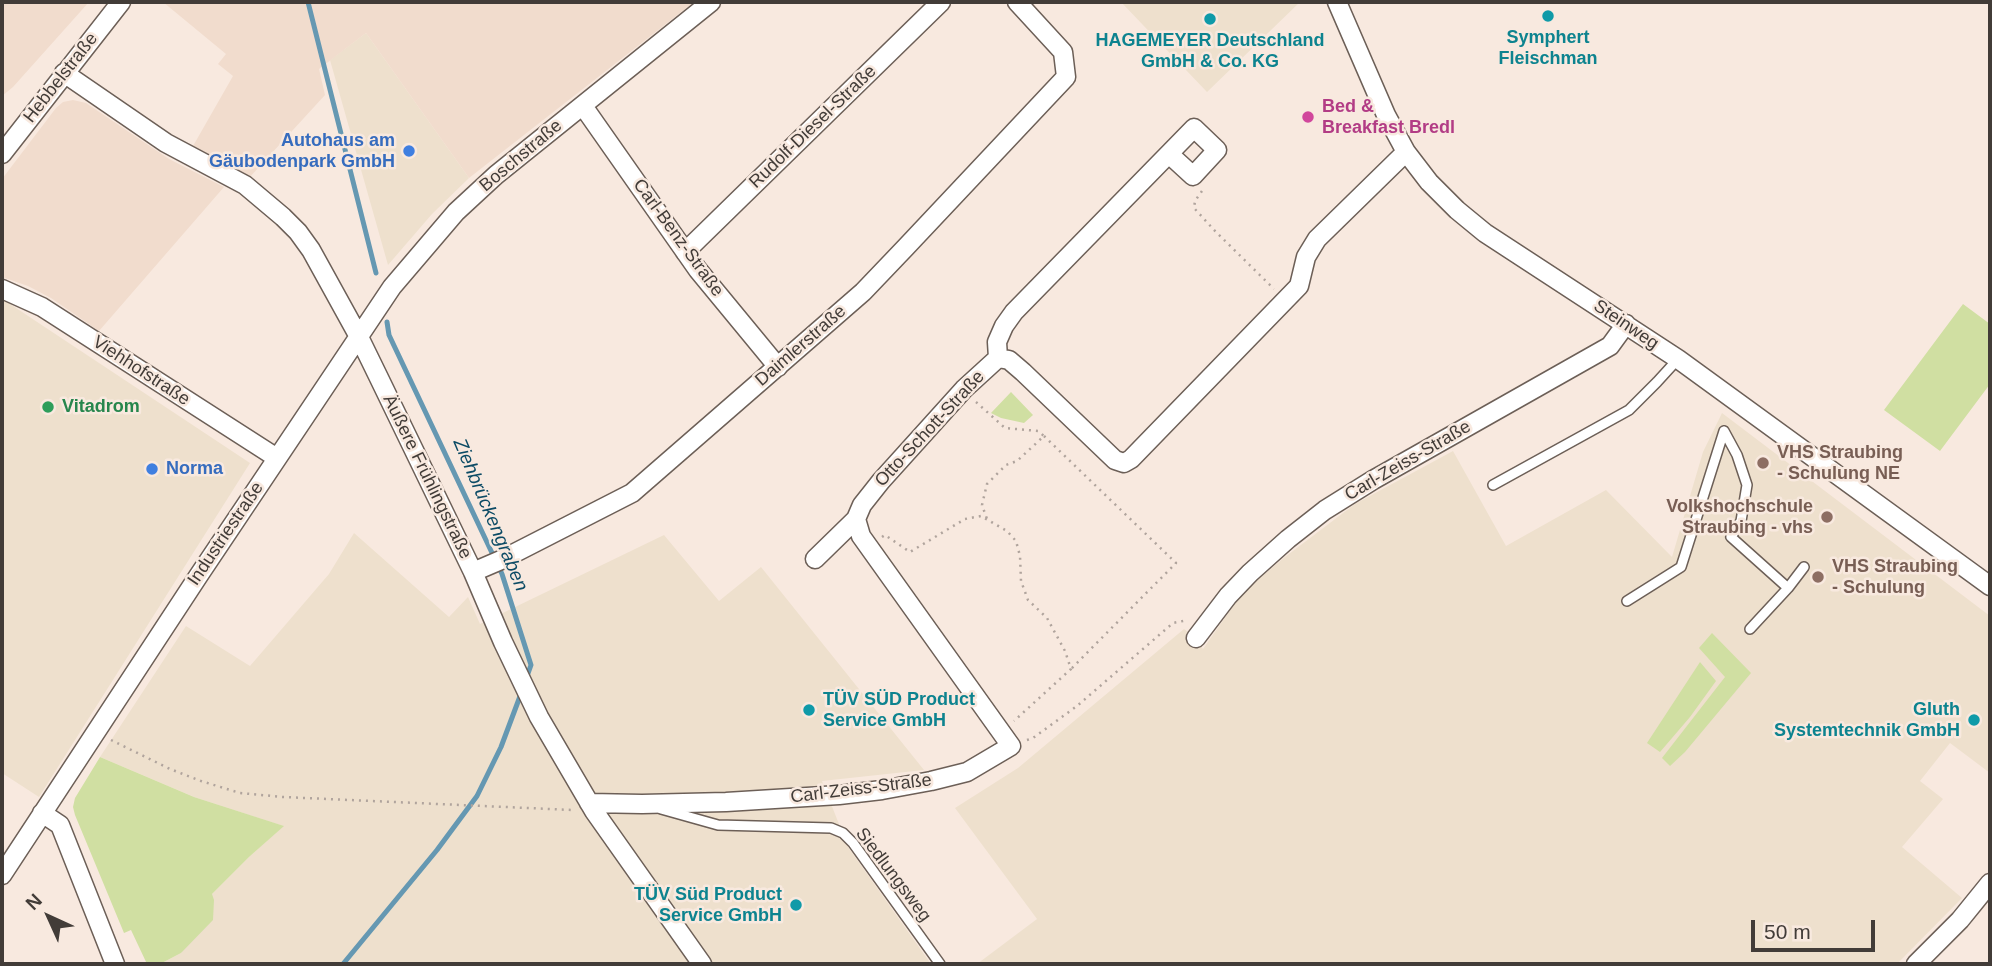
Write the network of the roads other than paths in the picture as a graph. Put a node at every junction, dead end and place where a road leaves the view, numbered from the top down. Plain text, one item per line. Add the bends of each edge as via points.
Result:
1 (121, 2) edge
2 (711, 2) edge
3 (941, 2) edge
4 (1017, 2) edge
5 (1337, 2) edge
6 (64, 73) junction
7 (583, 106) junction
8 (1406, 152) junction
9 (2, 154) edge
10 (1169, 154) junction
11 (685, 252) junction
12 (2, 289) edge
13 (1626, 324) junction
14 (359, 337) junction
15 (998, 358) junction
16 (1678, 359) junction
17 (778, 367) junction
18 (277, 458) junction
19 (1493, 485) dead end
20 (856, 519) junction
21 (815, 559) dead end
22 (1804, 567) dead end
23 (473, 572) junction
24 (1990, 586) edge
25 (1788, 588) junction
26 (1627, 601) dead end
27 (1750, 629) dead end
28 (1196, 638) dead end
29 (642, 804) junction
30 (592, 807) junction
31 (42, 813) junction
32 (2, 875) edge
33 (1990, 883) edge
34 (115, 964) edge
35 (702, 964) edge
36 (940, 964) edge
37 (1916, 964) edge

1 - 6 street, Hebbelstraße
2 - 7 street, Boschstraße
3 - 11 street, Rudolf-Diesel-Straße
4 - 17 street, Daimlerstraße via 1063,52 1066,77 863,292
5 - 8 street, Steinweg
6 - 9 street, Hebbelstraße
6 - 14 street, Äußere Frühlingstraße via 166,143 228,175 265,201 311,250
7 - 11 street, Carl-Benz-Straße
7 - 14 street, Boschstraße via 456,212 392,287
8 - 13 street, Steinweg via 1436,190 1485,233
8 - 15 street, Otto-Schott-Straße via 1317,239 1306,257 1299,286 1124,463 1109,455 1009,360
10 - 10 street via 1194,128 1217,150 1193,176
10 - 15 street via 1014,312 997,342
11 - 17 street, Carl-Benz-Straße
12 - 18 street, Viehhofstraße via 42,307
13 - 16 street, Steinweg
13 - 28 street, Carl-Zeiss-Straße via 1610,346 1325,510 1259,564
14 - 18 street, Industriestraße
14 - 23 street, Äußere Frühlingstraße
15 - 20 street, Otto-Schott-Straße via 881,481
16 - 19 lane via 1629,410
16 - 24 street, Steinweg
17 - 23 street, Daimlerstraße via 632,493
18 - 31 street, Industriestraße
20 - 21 street, Otto-Schott-Straße
20 - 29 street, Carl-Zeiss-Straße via 860,536 1006,740 967,772 882,790
22 - 25 lane
23 - 30 street, Äußere Frühlingstraße via 533,706
25 - 26 lane via 1731,537 1741,521 1747,485 1724,432 1681,567
25 - 27 lane
29 - 30 street, Carl-Zeiss-Straße
29 - 36 lane, Siedlungsweg via 718,825 831,828 843,833
30 - 35 street, Äußere Frühlingstraße
31 - 32 street, Industriestraße
31 - 34 street via 60,825
33 - 37 street

